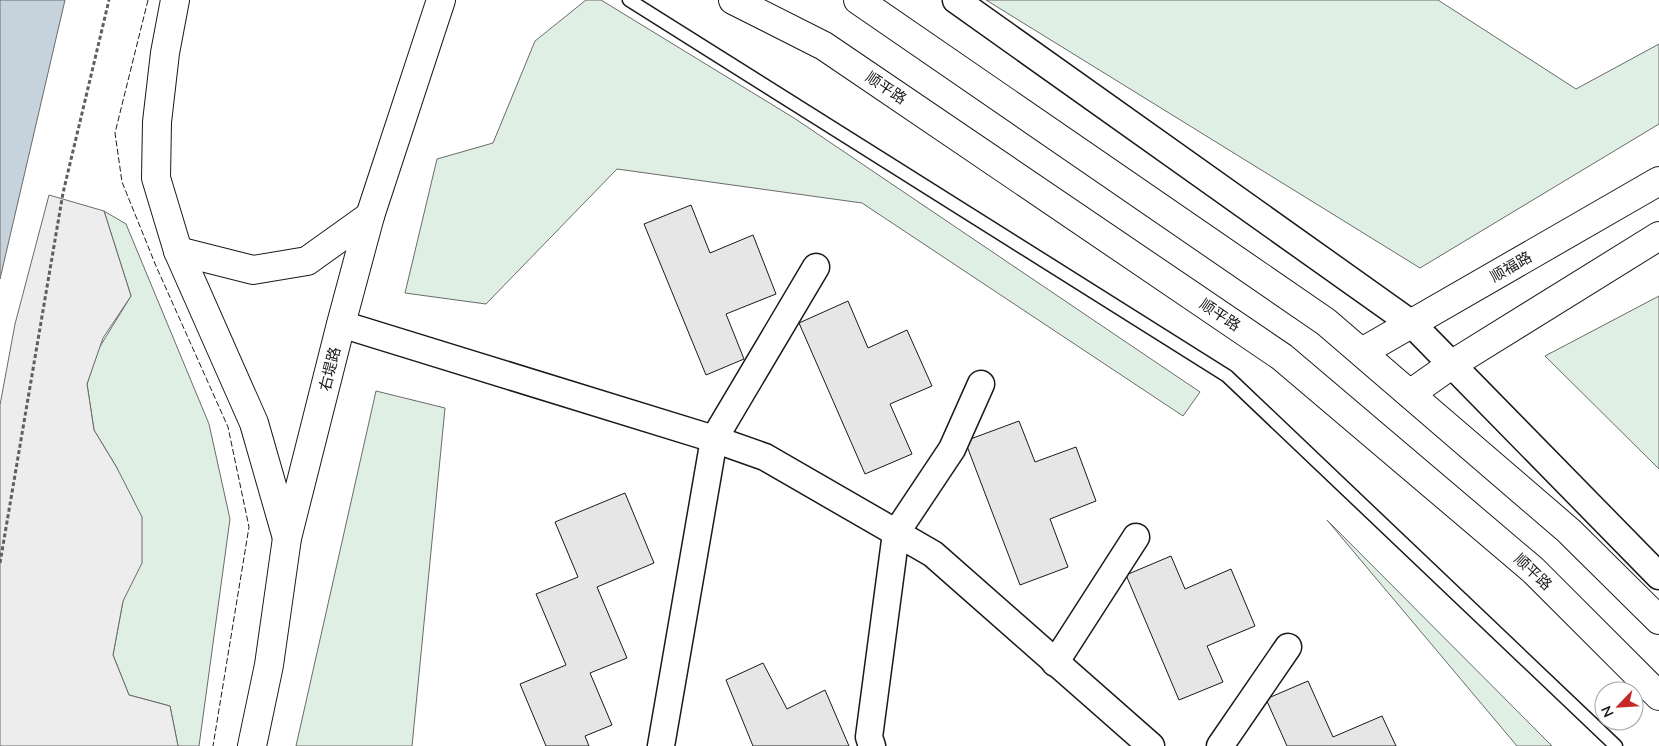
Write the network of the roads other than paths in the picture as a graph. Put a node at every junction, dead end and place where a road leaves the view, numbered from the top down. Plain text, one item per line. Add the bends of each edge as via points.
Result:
1 (175, 0) edge
2 (441, 0) edge
3 (629, 0) edge
4 (733, 0) edge
5 (858, 0) edge
6 (956, 0) edge
7 (1659, 181) edge
8 (370, 216) junction
9 (1659, 236) edge
10 (178, 251) junction
11 (816, 268) dead end
12 (341, 324) junction
13 (1412, 324) junction
14 (1362, 352) junction
15 (1451, 365) junction
16 (982, 384) dead end
17 (1410, 394) junction
18 (714, 438) junction
19 (896, 533) junction
20 (1136, 537) dead end
21 (287, 538) junction
22 (1659, 576) edge
23 (1659, 620) edge
24 (1288, 647) dead end
25 (1055, 663) junction
26 (1659, 696) edge
27 (252, 746) edge
28 (661, 746) edge
29 (872, 746) edge
30 (1150, 746) edge
31 (1220, 746) edge
32 (1616, 746) edge

1 - 10 main road via 158,112 156,178
2 - 8 main road, 右堤路
3 - 32 lane via 1227,376
4 - 26 main road, 顺平路 via 824,46 1282,357 1533,570
5 - 14 main road via 1326,322
6 - 13 street
7 - 13 main road, 顺福路
8 - 10 main road via 307,261 253,270
8 - 12 main road, 右堤路
9 - 15 main road
10 - 21 main road via 254,424
11 - 18 street
12 - 18 street
12 - 21 main road, 右堤路
13 - 14 main road, 顺福路
13 - 15 street
14 - 17 main road
15 - 17 main road
15 - 22 street
16 - 19 street via 952,449
17 - 23 main road via 1569,531
18 - 19 street via 765,456
18 - 28 street
19 - 25 street via 933,554
19 - 29 street via 869,737
20 - 25 street
21 - 27 main road, 右堤路 via 269,665
24 - 31 street
25 - 30 street

